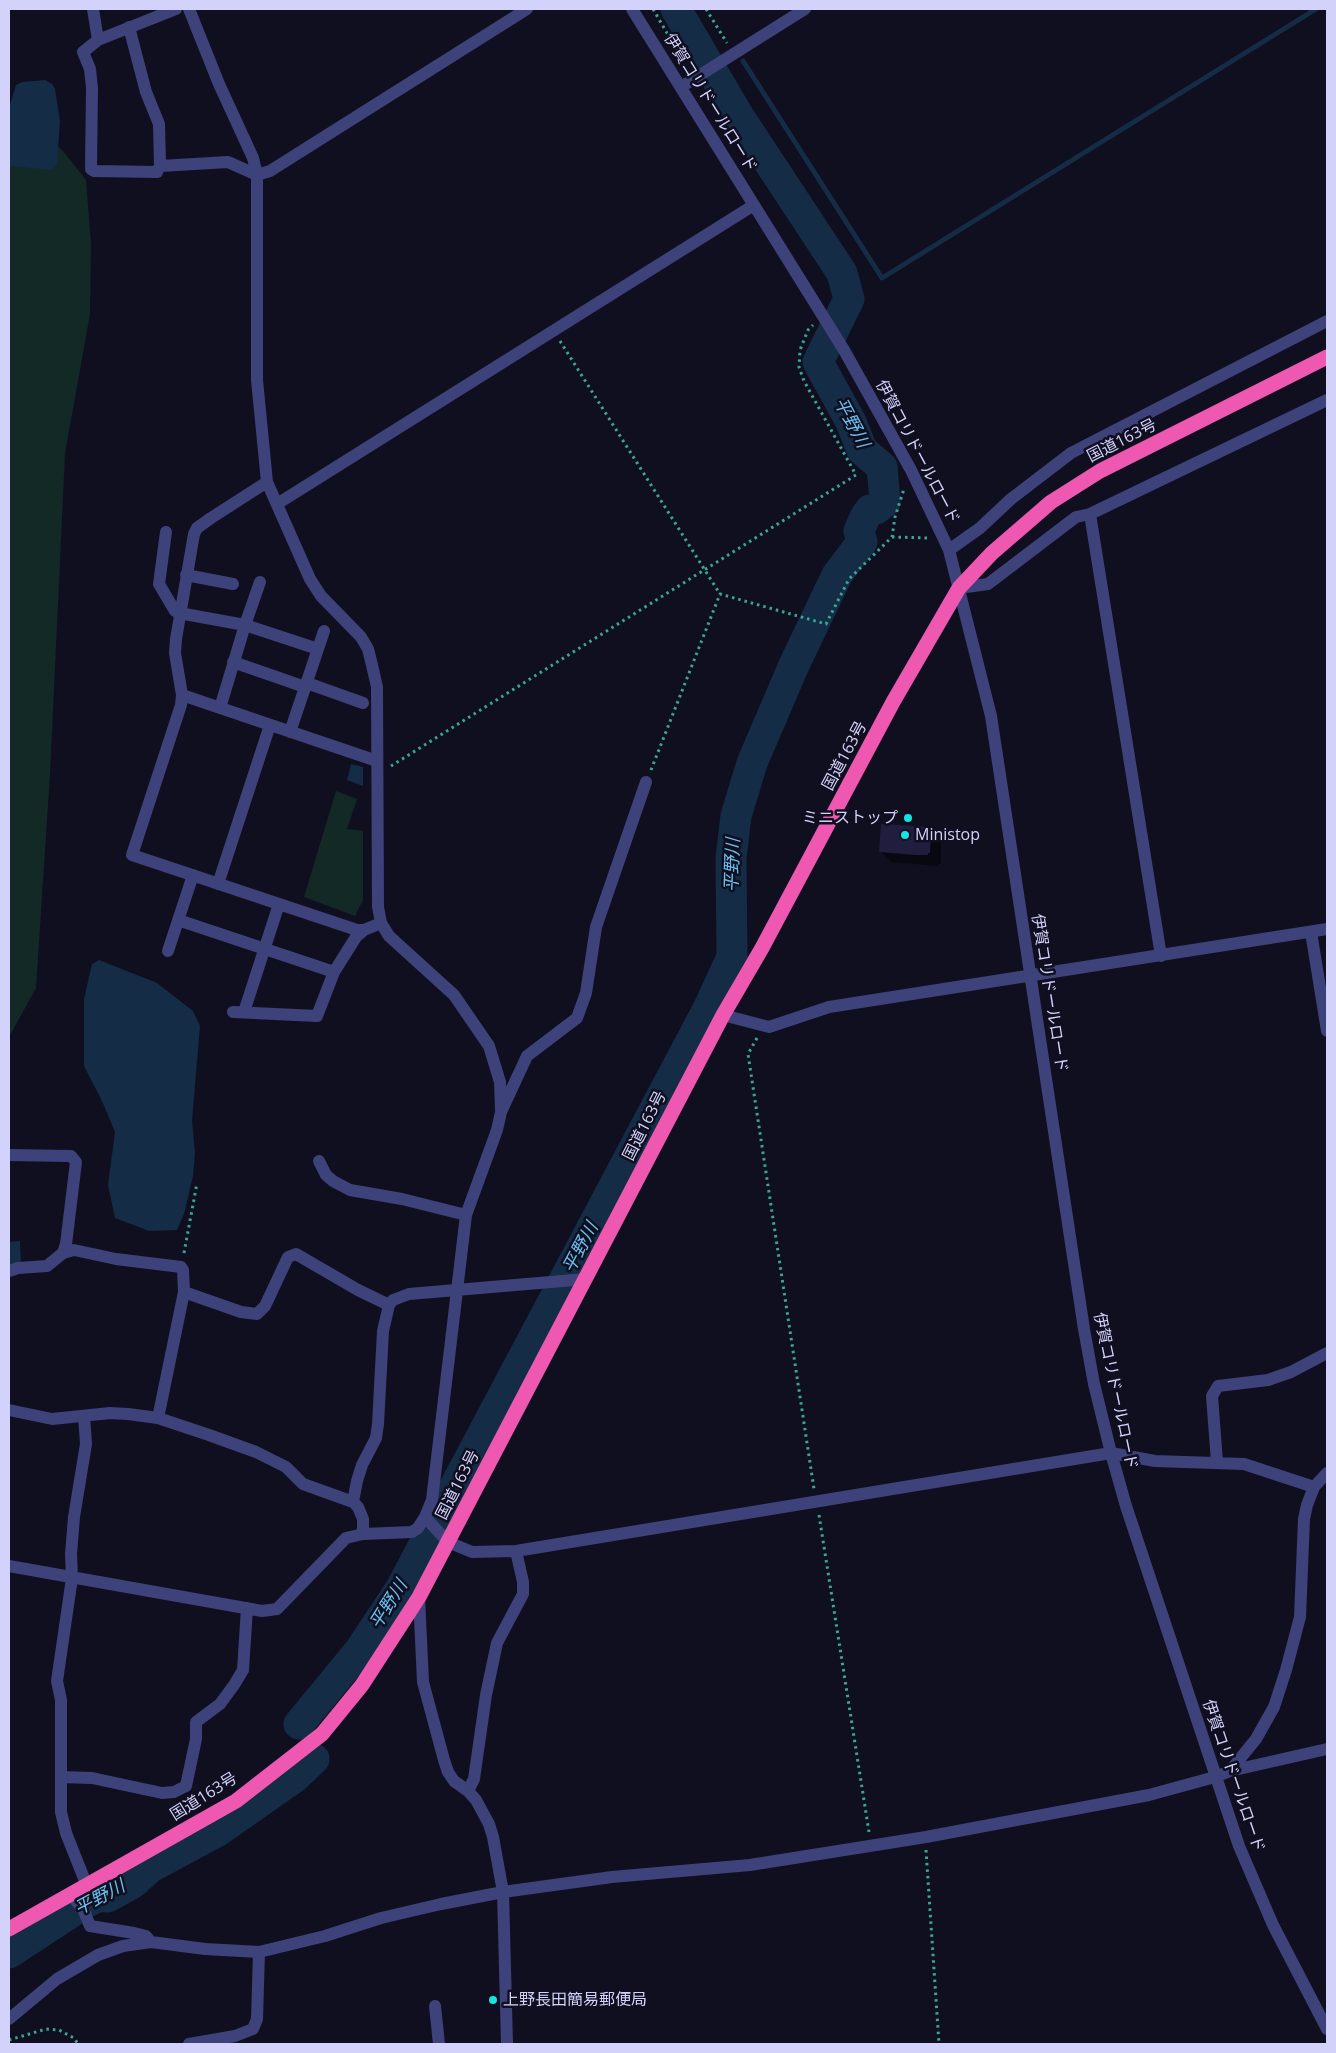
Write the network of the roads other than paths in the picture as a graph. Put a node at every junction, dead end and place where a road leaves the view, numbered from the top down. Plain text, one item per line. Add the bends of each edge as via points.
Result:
1 (93, 9) edge
2 (176, 9) edge
3 (189, 9) edge
4 (527, 9) edge
5 (632, 9) edge
6 (805, 9) edge
7 (129, 27) junction
8 (98, 40) junction
9 (681, 87) junction
10 (160, 166) junction
11 (258, 175) junction
12 (754, 205) junction
13 (1327, 321) edge
14 (1327, 357) edge
15 (1327, 400) edge
16 (267, 482) junction
17 (277, 504) junction
18 (1090, 514) junction
19 (166, 532) dead end
20 (946, 544) junction
21 (186, 575) junction
22 (260, 582) dead end
23 (233, 584) dead end
24 (959, 588) junction
25 (179, 613) junction
26 (245, 625) junction
27 (324, 631) dead end
28 (318, 649) junction
29 (233, 662) junction
30 (306, 685) junction
31 (182, 695) junction
32 (363, 703) dead end
33 (220, 708) junction
34 (270, 725) junction
35 (290, 732) junction
36 (378, 768) junction
37 (646, 782) road end
38 (194, 875) junction
39 (218, 884) junction
40 (280, 904) junction
41 (178, 920) junction
42 (381, 923) junction
43 (1327, 929) edge
44 (364, 930) junction
45 (1311, 932) junction
46 (264, 950) junction
47 (168, 951) dead end
48 (1161, 956) junction
49 (334, 972) junction
50 (1030, 976) junction
51 (723, 1015) junction
52 (1327, 1031) edge
53 (502, 1112) junction
54 (9, 1155) edge
55 (319, 1161) dead end
56 (466, 1215) junction
57 (63, 1253) junction
58 (9, 1271) edge
59 (580, 1279) junction
60 (457, 1288) junction
61 (184, 1292) junction
62 (389, 1304) junction
63 (1327, 1353) edge
64 (9, 1410) edge
65 (84, 1416) junction
66 (158, 1418) junction
67 (1110, 1453) junction
68 (1217, 1462) junction
69 (1327, 1473) edge
70 (1314, 1487) junction
71 (353, 1502) junction
72 (425, 1518) junction
73 (363, 1534) junction
74 (448, 1542) junction
75 (516, 1551) junction
76 (9, 1566) edge
77 (72, 1578) junction
78 (418, 1597) junction
79 (247, 1608) junction
80 (1327, 1749) edge
81 (1230, 1771) junction
82 (61, 1777) junction
83 (1215, 1777) junction
84 (468, 1790) junction
85 (87, 1886) junction
86 (503, 1892) junction
87 (78, 1902) junction
88 (9, 1929) edge
89 (151, 1942) junction
90 (259, 1952) junction
91 (435, 2006) dead end
92 (9, 2019) edge
93 (1327, 2029) edge
94 (189, 2044) edge
95 (439, 2044) edge
96 (507, 2044) edge

1 - 8 street
2 - 7 street
3 - 11 street
4 - 11 street via 270,171
5 - 9 street, 伊賀コリドールロード
6 - 9 street
7 - 8 street
7 - 10 street via 146,92 159,124
8 - 10 street via 83,52 90,69 92,88 91,169 157,172
9 - 12 street, 伊賀コリドールロード
10 - 11 street via 228,162
11 - 16 street via 258,380
12 - 17 street
12 - 20 street, 伊賀コリドールロード via 844,350 912,470
13 - 20 street via 1071,453 1011,499 980,528
14 - 24 highway, 国道163号 via 1100,471 1050,502 992,553
15 - 18 street
16 - 17 street
16 - 21 street via 197,528
17 - 36 street via 310,579 321,596 361,637 368,650 376,687
18 - 24 street via 1076,517 988,584
18 - 48 street
19 - 25 street via 159,584 168,602
20 - 24 street, 伊賀コリドールロード
21 - 23 street
21 - 25 street
22 - 26 street
24 - 50 street, 伊賀コリドールロード via 991,716
24 - 51 highway, 国道163号
25 - 26 street
25 - 31 street via 175,653
26 - 28 street
26 - 29 street
27 - 28 street
28 - 30 street
29 - 30 street
29 - 33 street
30 - 32 street
30 - 35 street
31 - 33 street
31 - 38 street via 132,855
33 - 34 street
34 - 35 street
34 - 39 street
35 - 36 street
36 - 42 street via 378,907
37 - 53 street via 596,927 586,993 577,1018 527,1056
38 - 39 street
38 - 41 street
39 - 40 street
40 - 44 street
40 - 46 street
41 - 46 street
41 - 47 street
42 - 44 street
42 - 53 street via 389,936 454,996 489,1046 500,1082
43 - 45 street
44 - 49 street via 353,941
45 - 48 street
45 - 52 street
46 - 49 street
46 - 49 street via 238,1012 317,1016
48 - 50 street
50 - 51 street via 829,1008 769,1027
50 - 67 street, 伊賀コリドールロード via 1084,1330
51 - 59 highway, 国道163号
53 - 56 street
54 - 57 street via 71,1156 76,1162
55 - 56 street via 333,1182 350,1190
56 - 60 street
57 - 58 street via 47,1266
57 - 61 street via 74,1250 181,1267
59 - 60 street
59 - 74 highway, 国道163号
60 - 62 street via 409,1294
60 - 72 street via 432,1500
61 - 62 street via 256,1314 265,1306 288,1257 296,1254
61 - 66 street
62 - 71 street via 383,1331 376,1438 362,1465
63 - 68 street via 1268,1380 1218,1386 1212,1396
64 - 65 street via 52,1419
65 - 66 street via 110,1413
65 - 77 street via 86,1444 74,1517
66 - 71 street via 256,1452 286,1467 303,1484
67 - 68 street via 1155,1461
67 - 75 street
67 - 83 street, 伊賀コリドールロード
68 - 70 street via 1244,1464
69 - 70 street
70 - 81 street via 1304,1519 1300,1617 1286,1670 1274,1707 1256,1739
71 - 73 street via 363,1520
72 - 73 street via 412,1532
72 - 74 street
73 - 79 street via 346,1538 277,1609
74 - 75 street via 472,1552
74 - 78 highway, 国道163号
75 - 84 street via 523,1594 497,1643 474,1779
76 - 77 street
77 - 79 street
77 - 82 street via 57,1681
78 - 84 street via 426,1698 448,1772
78 - 85 highway, 国道163号 via 362,1686 322,1734 236,1800
79 - 82 street via 243,1670 220,1704 196,1722 196,1739 186,1786 162,1793 92,1778
80 - 81 street
81 - 83 street
82 - 85 street via 61,1812 66,1833
83 - 86 street via 1149,1795 926,1837 750,1865 612,1877
83 - 93 street, 伊賀コリドールロード via 1255,1886
84 - 86 street via 489,1824
85 - 87 highway, 国道163号
86 - 90 street via 381,1918
86 - 96 street
87 - 88 highway, 国道163号
87 - 89 street via 90,1926 146,1936
89 - 90 street
89 - 92 street via 98,1955 57,1979
90 - 94 street via 257,2020 253,2029 235,2036
91 - 95 street

